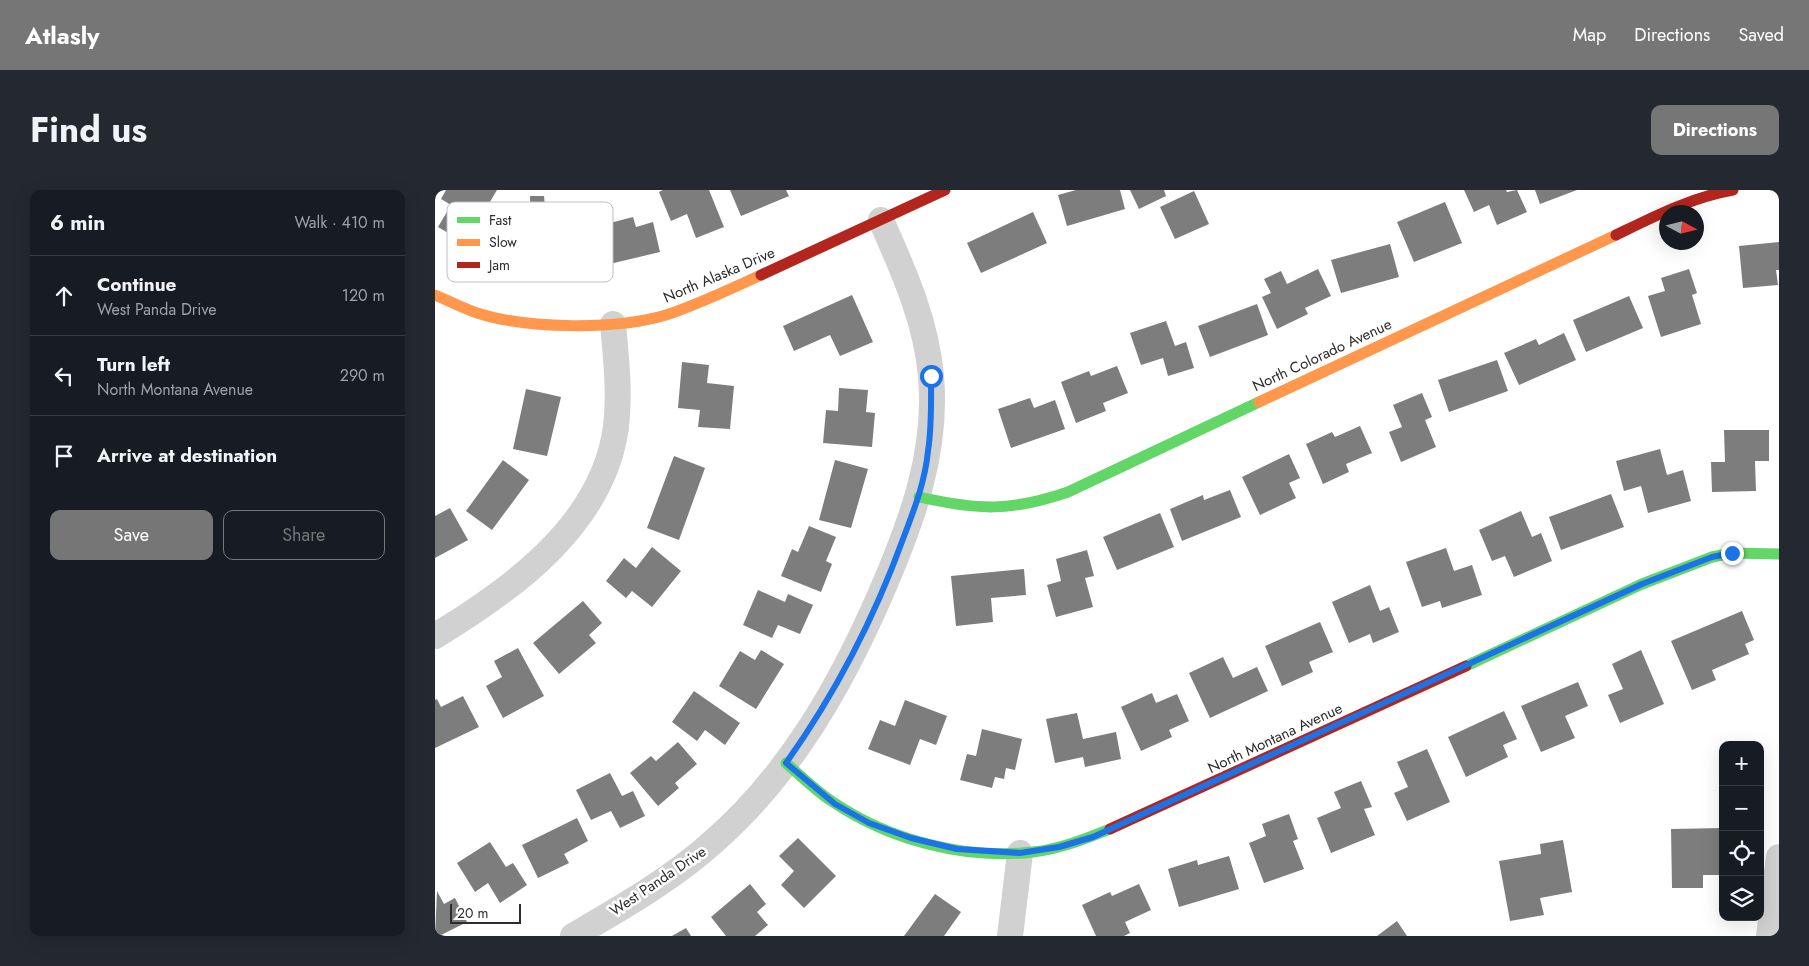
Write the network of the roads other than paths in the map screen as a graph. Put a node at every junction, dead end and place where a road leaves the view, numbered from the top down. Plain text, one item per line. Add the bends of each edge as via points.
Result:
1 (945, 190) edge
2 (1733, 190) edge
3 (881, 220) junction
4 (435, 295) edge
5 (613, 324) junction
6 (919, 497) junction
7 (1779, 554) edge
8 (435, 636) edge
9 (786, 763) junction
10 (1020, 853) junction
11 (1779, 858) edge
12 (573, 936) edge
13 (1010, 936) edge
14 (1769, 936) edge

1 - 3 street, North Alaska Drive
2 - 6 street, North Colorado Avenue via 1716,193 1653,217 1039,503 993,510
3 - 5 street, North Alaska Drive via 708,299 665,315
3 - 6 street, West Panda Drive via 914,296 931,376 928,453
4 - 5 street, North Alaska Drive via 478,313 523,322 576,326
5 - 8 street via 618,389 615,428 601,480 589,503 559,541 509,585
6 - 9 street, West Panda Drive via 895,562 846,670
7 - 10 street, North Montana Avenue via 1732,553 1712,557 1642,584 1135,819 1093,837
9 - 10 street, North Montana Avenue via 835,804 869,823 957,849
9 - 12 street, West Panda Drive via 745,812 713,843 681,868
10 - 13 street
11 - 14 street

